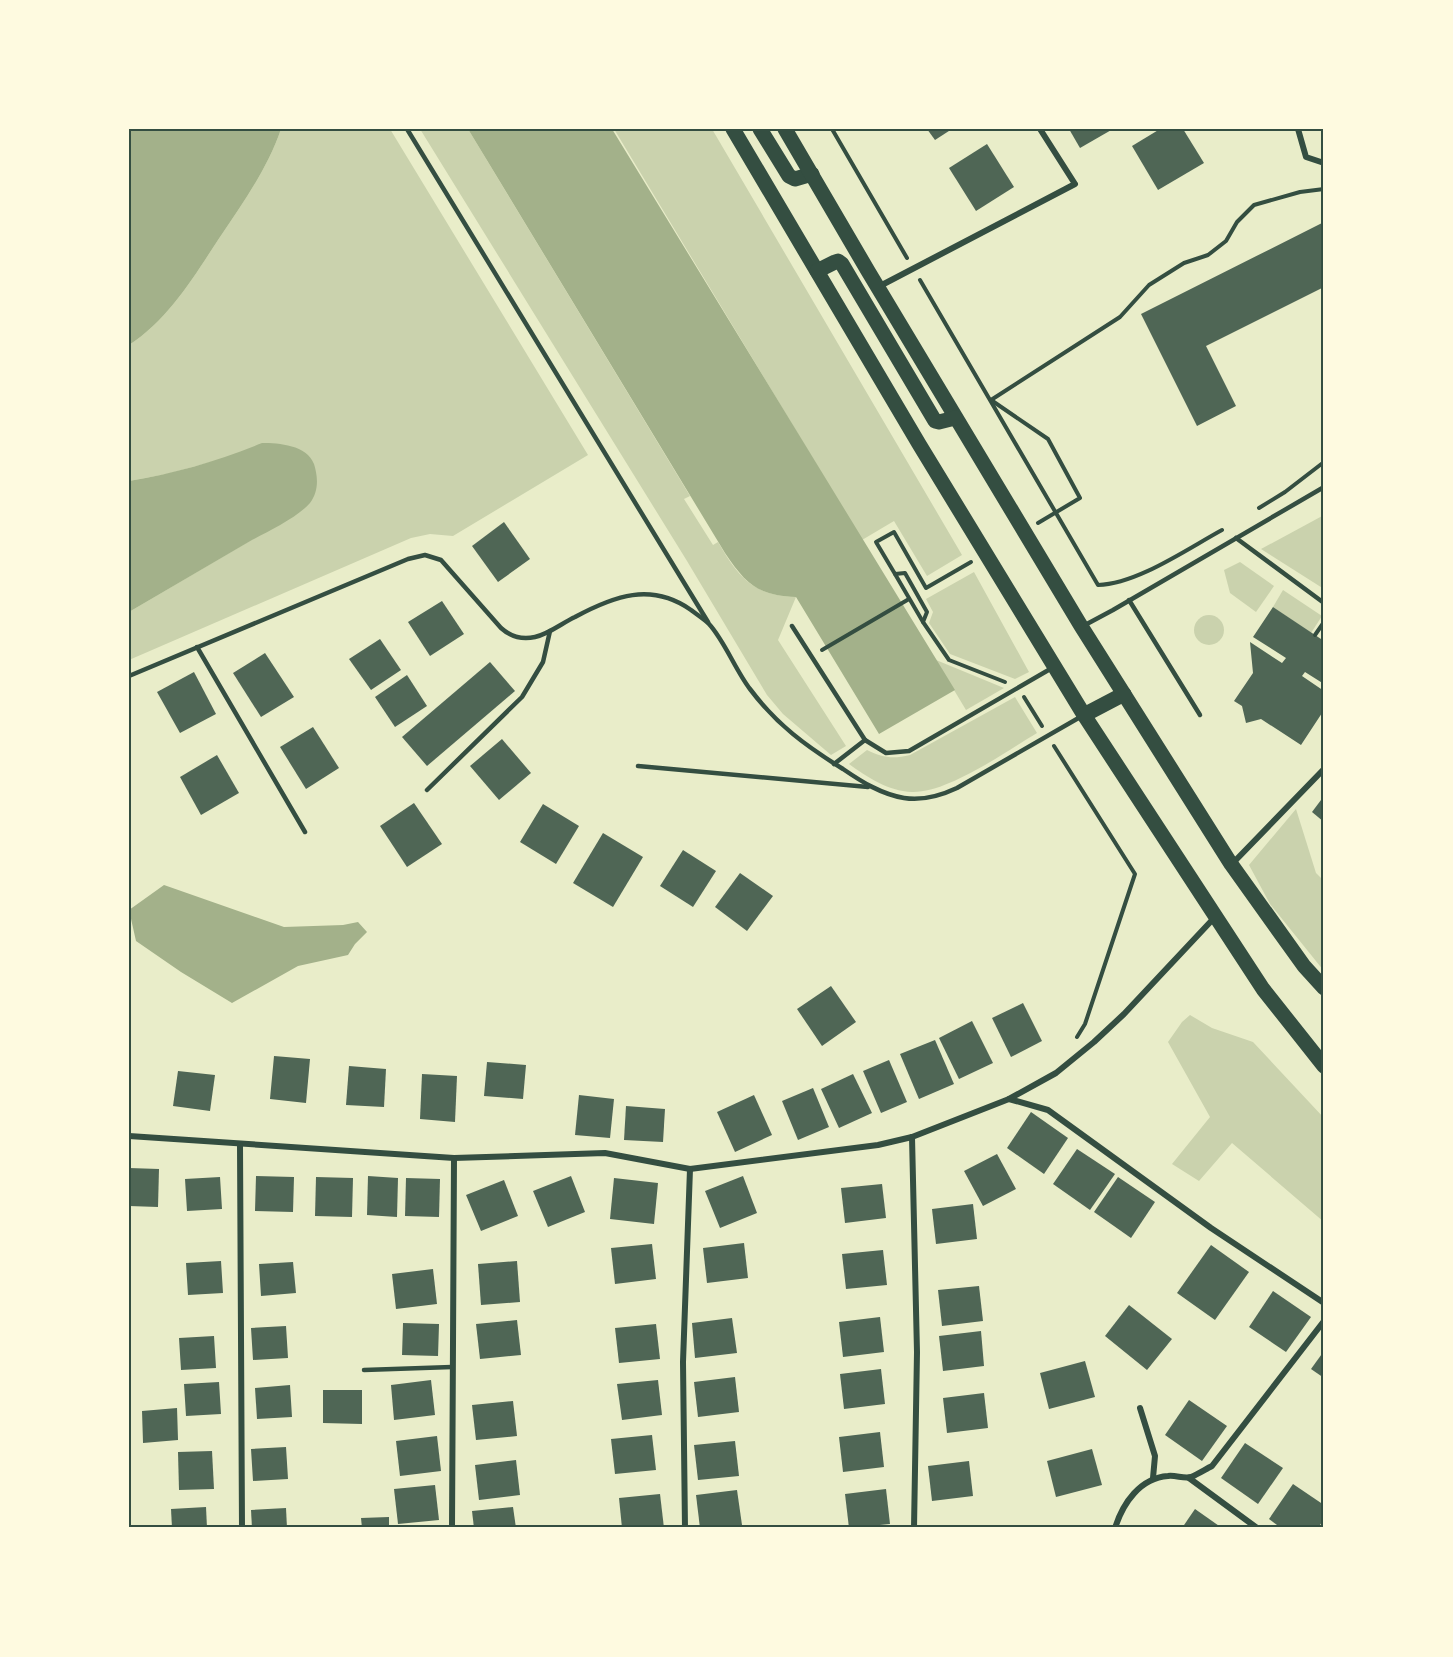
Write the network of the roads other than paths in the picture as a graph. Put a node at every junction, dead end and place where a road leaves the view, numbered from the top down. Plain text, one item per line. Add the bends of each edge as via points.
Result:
1 (407, 129) edge
2 (734, 129) edge
3 (760, 129) edge
4 (785, 129) edge
5 (1040, 129) edge
6 (1298, 129) edge
7 (1324, 163) edge
8 (812, 174) junction
9 (817, 271) junction
10 (878, 288) junction
11 (955, 418) junction
12 (1324, 487) edge
13 (1236, 538) junction
14 (1129, 600) junction
15 (1324, 603) edge
16 (709, 624) junction
17 (792, 626) dead end
18 (1081, 626) junction
19 (550, 631) junction
20 (197, 647) junction
21 (1055, 666) junction
22 (129, 676) edge
23 (1124, 694) junction
24 (1084, 715) junction
25 (1200, 715) dead end
26 (865, 740) junction
27 (834, 764) junction
28 (638, 766) dead end
29 (1324, 769) edge
30 (871, 788) junction
31 (427, 790) dead end
32 (305, 832) dead end
33 (1231, 864) junction
34 (1215, 917) junction
35 (1324, 988) edge
36 (1324, 1066) edge
37 (1009, 1099) junction
38 (129, 1136) edge
39 (912, 1137) junction
40 (240, 1145) junction
41 (454, 1158) junction
42 (690, 1169) junction
43 (1324, 1303) edge
44 (1324, 1321) edge
45 (452, 1367) junction
46 (364, 1370) dead end
47 (1140, 1408) dead end
48 (1153, 1478) junction
49 (1189, 1478) junction
50 (242, 1528) edge
51 (452, 1528) edge
52 (685, 1528) edge
53 (914, 1528) edge
54 (1115, 1528) edge
55 (1257, 1528) edge

1 - 16 lane
2 - 9 main road
3 - 8 main road via 789,176 795,179
4 - 8 main road
5 - 10 street via 1075,184
6 - 7 street via 1306,157
8 - 10 main road
9 - 11 main road via 838,261 842,264 935,421
9 - 21 main road
10 - 11 main road
11 - 18 main road
12 - 13 lane
13 - 14 lane
13 - 15 lane
14 - 18 lane
14 - 25 lane
16 - 19 lane via 672,599 639,594 599,606
16 - 27 lane via 771,715
17 - 26 lane
18 - 23 main road
19 - 20 lane via 535,638 509,635 441,560 425,555
19 - 31 lane via 543,662 522,697
20 - 22 lane
20 - 32 lane
21 - 24 main road
21 - 26 lane via 909,751 886,753
23 - 24 main road
23 - 33 main road
24 - 30 lane via 940,796 905,798
24 - 34 main road
26 - 27 lane
27 - 30 lane
28 - 30 lane
29 - 33 street
33 - 35 main road
34 - 36 main road via 1263,989
34 - 37 street via 1094,1042 1056,1072
37 - 39 street
37 - 43 street via 1048,1110 1211,1228
38 - 40 street
39 - 42 street via 878,1145
39 - 53 street via 917,1352
40 - 41 street
40 - 50 street
41 - 42 street via 605,1153
41 - 45 street
42 - 52 street via 683,1362
44 - 49 street via 1212,1466
45 - 46 lane
45 - 51 street
47 - 48 street via 1155,1456
48 - 49 street
48 - 54 street via 1132,1494
49 - 55 street

